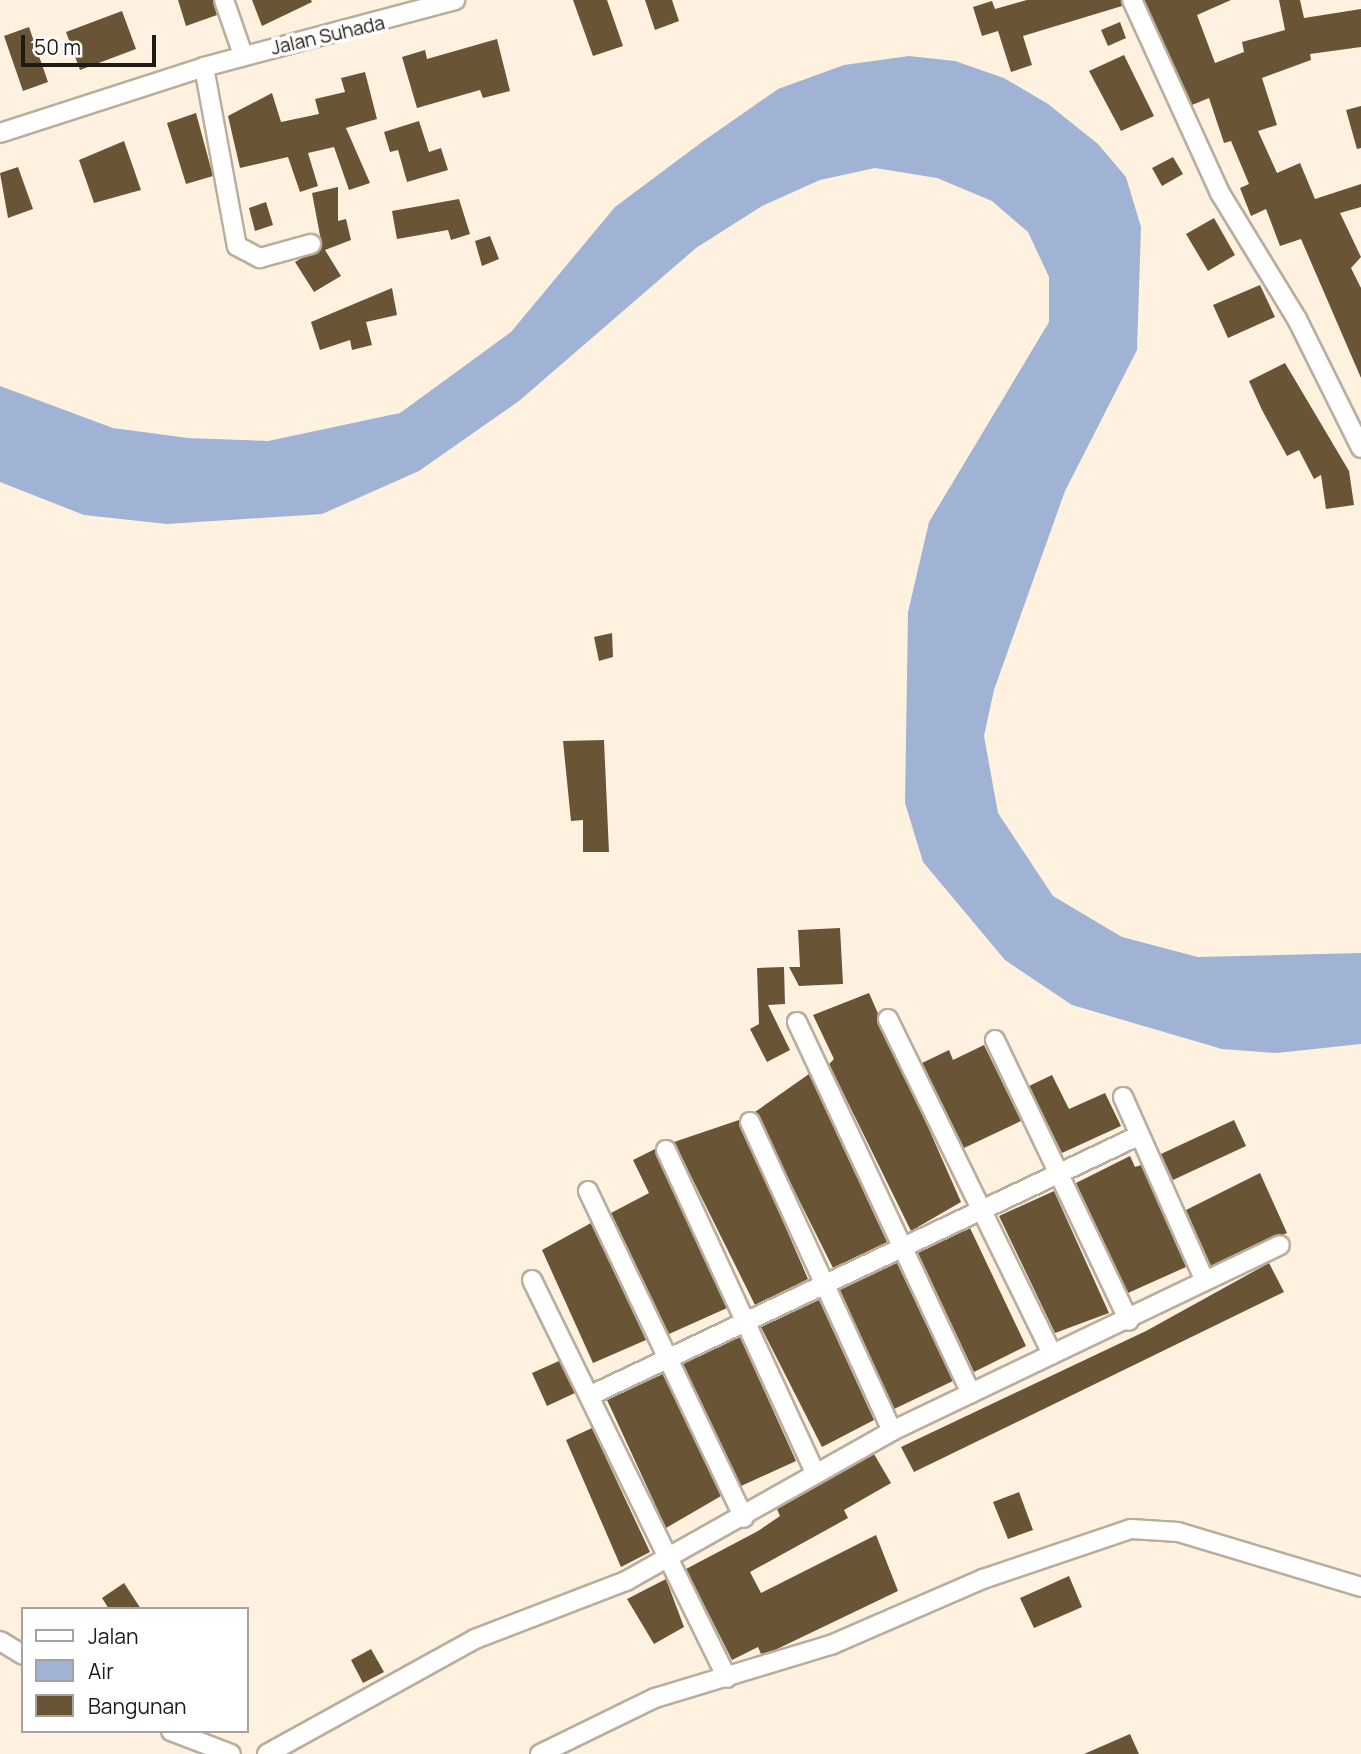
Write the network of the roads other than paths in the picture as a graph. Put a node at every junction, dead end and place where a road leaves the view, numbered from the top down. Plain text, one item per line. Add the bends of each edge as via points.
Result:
1 (224, 0) edge
2 (455, 0) edge
3 (1132, 0) edge
4 (243, 55) junction
5 (204, 67) junction
6 (0, 133) edge
7 (311, 244) dead end
8 (1361, 448) edge
9 (888, 1019) dead end
10 (797, 1022) dead end
11 (995, 1040) dead end
12 (1123, 1097) dead end
13 (750, 1122) dead end
14 (1140, 1135) junction
15 (666, 1150) dead end
16 (1060, 1172) junction
17 (588, 1191) dead end
18 (980, 1208) junction
19 (902, 1244) junction
20 (1280, 1245) dead end
21 (532, 1280) dead end
22 (1205, 1281) junction
23 (823, 1283) junction
24 (742, 1319) junction
25 (1129, 1321) junction
26 (669, 1354) junction
27 (1052, 1354) junction
28 (971, 1393) junction
29 (591, 1395) junction
30 (892, 1431) junction
31 (815, 1472) junction
32 (744, 1518) junction
33 (670, 1558) junction
34 (1361, 1587) edge
35 (0, 1641) edge
36 (21, 1654) edge
37 (727, 1678) junction
38 (176, 1733) edge
39 (231, 1754) edge
40 (267, 1754) edge
41 (540, 1754) edge

1 - 4 street
2 - 4 street, Jalan Suhada
3 - 8 street via 1220,193 1297,319
4 - 5 street, Jalan Suhada
5 - 6 street, Jalan Suhada
5 - 7 street via 237,246 260,258
9 - 18 street
10 - 19 street
11 - 16 street
12 - 14 street
13 - 23 street
14 - 16 street
14 - 22 street
15 - 24 street
16 - 18 street
16 - 25 street
17 - 26 street
18 - 19 street
18 - 27 street
19 - 23 street
19 - 28 street
20 - 22 street
21 - 29 street
22 - 25 street
23 - 24 street
23 - 30 street
24 - 26 street
24 - 31 street
25 - 27 street
26 - 29 street
26 - 32 street
27 - 28 street
28 - 30 street
29 - 33 street
30 - 31 street
31 - 32 street
32 - 33 street
33 - 37 street
33 - 40 street via 475,1639
34 - 37 street via 1178,1532 1131,1530 983,1579 831,1645
35 - 36 street
37 - 41 street via 655,1698
38 - 39 street

